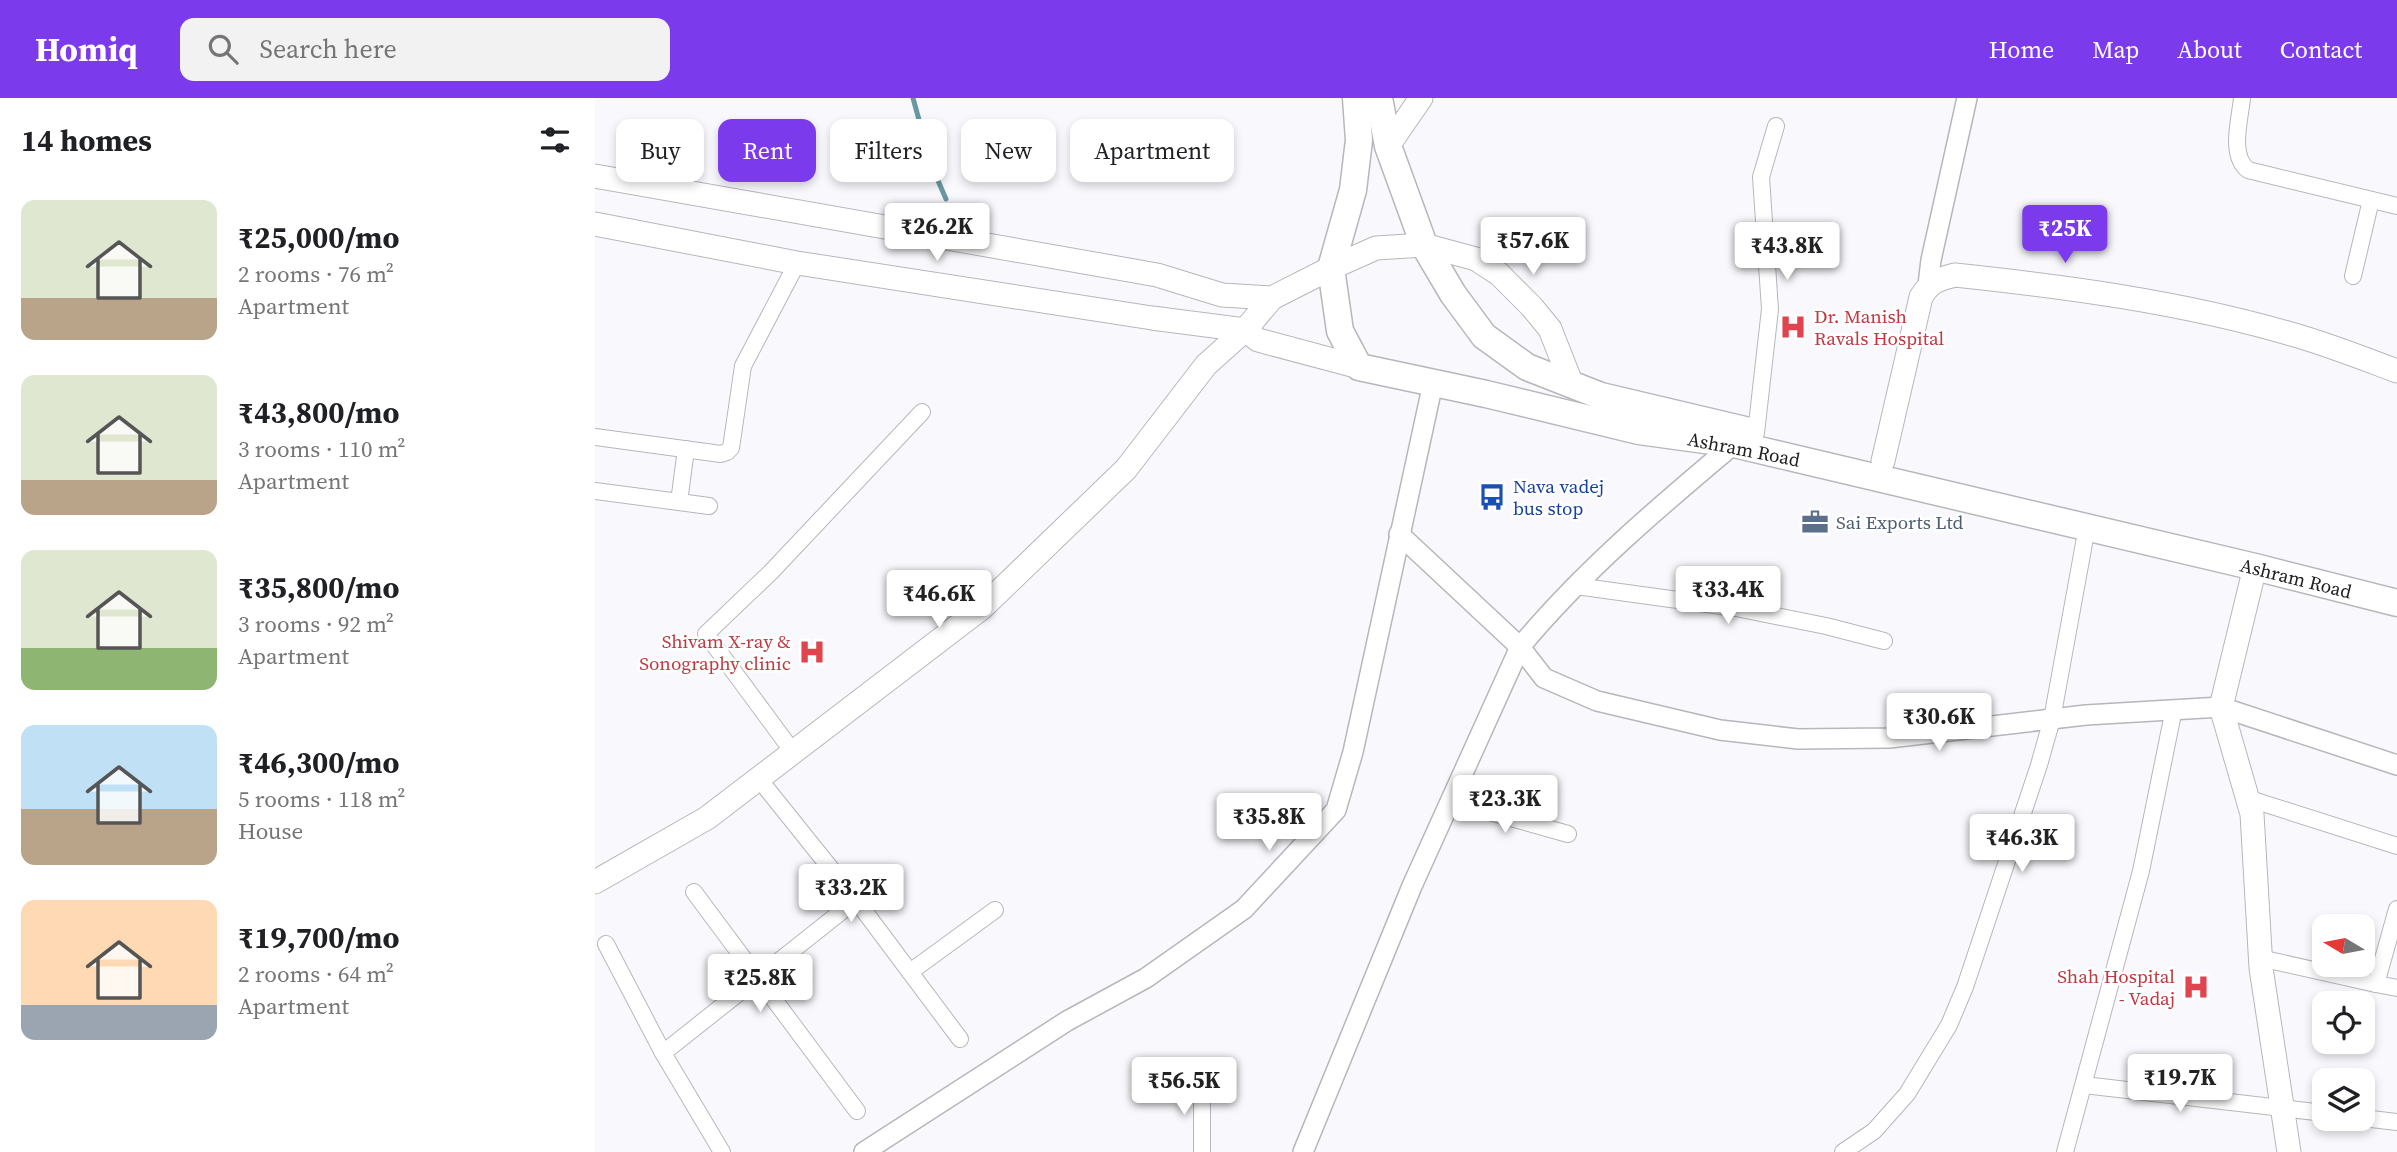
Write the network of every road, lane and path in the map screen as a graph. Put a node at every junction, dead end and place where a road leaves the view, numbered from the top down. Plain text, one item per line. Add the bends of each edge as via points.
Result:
1 (1421, 98) edge
2 (1967, 98) edge
3 (2242, 98) edge
4 (1374, 99) edge
5 (1776, 126) dead end
6 (1388, 146) junction
7 (595, 176) edge
8 (2371, 200) junction
9 (2397, 206) edge
10 (595, 224) edge
11 (1425, 245) junction
12 (797, 263) junction
13 (1331, 268) junction
14 (2354, 276) dead end
15 (1929, 285) junction
16 (1272, 299) junction
17 (1252, 335) junction
18 (1359, 366) junction
19 (2397, 371) edge
20 (1433, 383) junction
21 (1572, 385) junction
22 (922, 412) dead end
23 (595, 437) edge
24 (1745, 438) junction
25 (686, 449) junction
26 (1883, 461) junction
27 (595, 491) edge
28 (679, 502) junction
29 (709, 506) dead end
30 (2087, 527) junction
31 (1399, 534) junction
32 (2255, 567) junction
33 (1576, 586) junction
34 (2397, 586) edge
35 (2397, 603) edge
36 (1884, 641) dead end
37 (1520, 647) junction
38 (2221, 707) junction
39 (2174, 709) junction
40 (2052, 719) junction
41 (793, 752) junction
42 (2397, 765) edge
43 (767, 789) junction
44 (2247, 798) junction
45 (1451, 801) junction
46 (1569, 834) dead end
47 (2397, 846) edge
48 (595, 882) edge
49 (694, 892) dead end
50 (595, 897) edge
51 (856, 900) junction
52 (2397, 909) edge
53 (995, 910) dead end
54 (606, 944) dead end
55 (2260, 958) junction
56 (910, 972) junction
57 (756, 979) junction
58 (2376, 984) junction
59 (2397, 988) edge
60 (960, 1039) dead end
61 (663, 1053) junction
62 (1202, 1083) dead end
63 (2084, 1085) junction
64 (2281, 1107) junction
65 (857, 1111) dead end
66 (2312, 1111) edge
67 (2375, 1119) edge
68 (2397, 1122) edge
69 (722, 1152) edge
70 (864, 1152) edge
71 (1202, 1152) edge
72 (1303, 1152) edge
73 (1843, 1152) edge
74 (2065, 1152) edge
75 (2289, 1152) edge

1 - 6 main road
2 - 15 street
3 - 8 street via 2237,155 2248,170
4 - 6 main road, Ashram Road
4 - 13 main road, Ashram Road via 1359,140 1353,190
5 - 24 street via 1761,177 1770,309
6 - 11 main road, Ashram Road
7 - 16 main road via 1157,275 1222,295
8 - 9 street
8 - 14 street
10 - 12 main road
11 - 13 main road via 1376,248
11 - 21 main road, Ashram Road via 1484,336 1527,368
11 - 21 main road via 1476,259 1499,274 1550,329
12 - 17 main road
12 - 25 street via 743,366 731,448 721,454
13 - 16 main road
13 - 18 main road, Ashram Road via 1340,331
15 - 19 main road via 1955,275 2170,305 2293,334
15 - 26 main road via 1916,314
16 - 17 main road
17 - 18 main road
17 - 41 main road via 1206,365 1126,469 983,607
17 - 43 main road via 1135,478 992,617
18 - 20 main road, Ashram Road
20 - 24 main road, Ashram Road via 1639,431
20 - 31 street
21 - 24 main road, Ashram Road
22 - 41 street via 706,634
23 - 25 street
24 - 26 main road, Ashram Road
24 - 30 main road, Ashram Road
24 - 33 street via 1655,510
25 - 28 street
26 - 34 main road, Ashram Road
27 - 28 street
28 - 29 street
30 - 32 main road, Ashram Road
30 - 40 street
31 - 37 street
31 - 70 street via 1353,752 1336,810 1244,909 1146,978 1067,1021
32 - 35 main road, Ashram Road
32 - 38 main road
33 - 36 street via 1736,608
33 - 37 street
37 - 40 street via 1544,678 1597,701 1720,730 1798,739 1889,738
37 - 45 street
38 - 39 street
38 - 42 street
38 - 44 main road
39 - 40 street
39 - 63 street via 2141,871
40 - 73 street via 1949,1025 1907,1094 1874,1131
41 - 48 main road via 707,818
43 - 50 main road via 714,829
43 - 51 street
44 - 47 street
44 - 55 main road via 2252,814
45 - 46 street
45 - 72 street via 1361,1005
49 - 57 street
51 - 56 street
51 - 57 street
52 - 58 street
53 - 56 street
54 - 61 street
55 - 58 street
55 - 64 main road
56 - 60 street
57 - 61 street
57 - 65 street
58 - 59 street
61 - 69 street
62 - 71 street
63 - 64 street
63 - 74 street
64 - 66 street
64 - 75 main road
67 - 68 street

